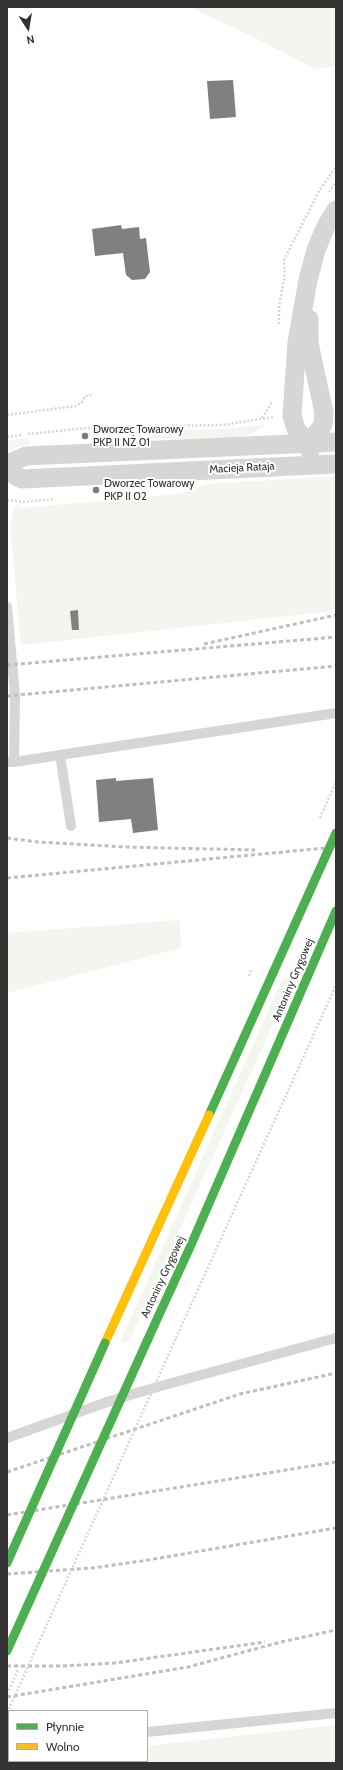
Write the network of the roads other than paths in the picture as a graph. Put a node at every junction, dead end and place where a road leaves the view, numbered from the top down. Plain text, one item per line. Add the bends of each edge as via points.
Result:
1 (336, 210) edge
2 (308, 280) junction
3 (336, 442) edge
4 (310, 444) junction
5 (7, 464) edge
6 (336, 464) edge
7 (311, 465) junction
8 (7, 471) edge
9 (7, 607) edge
10 (336, 713) edge
11 (60, 755) junction
12 (11, 762) edge
13 (71, 826) dead end
14 (336, 833) edge
15 (336, 911) edge
16 (336, 1338) edge
17 (7, 1438) edge
18 (7, 1563) edge
19 (7, 1651) edge
20 (336, 1713) edge
21 (148, 1732) edge

1 - 2 street via 316,250
2 - 4 street via 309,343 324,413 324,425
2 - 4 street via 297,342 292,416 296,430
3 - 4 street, Macieja Rataja
4 - 5 street, Macieja Rataja via 26,456
4 - 7 street
6 - 7 street, Macieja Rataja
7 - 8 street, Macieja Rataja via 22,479
9 - 12 lane via 15,695
10 - 11 lane
11 - 12 lane
11 - 13 lane
14 - 18 street, Antoniny Grygowej, bridge
15 - 19 street, Antoniny Grygowej, bridge via 191,1245
16 - 17 lane via 150,1388
20 - 21 lane

